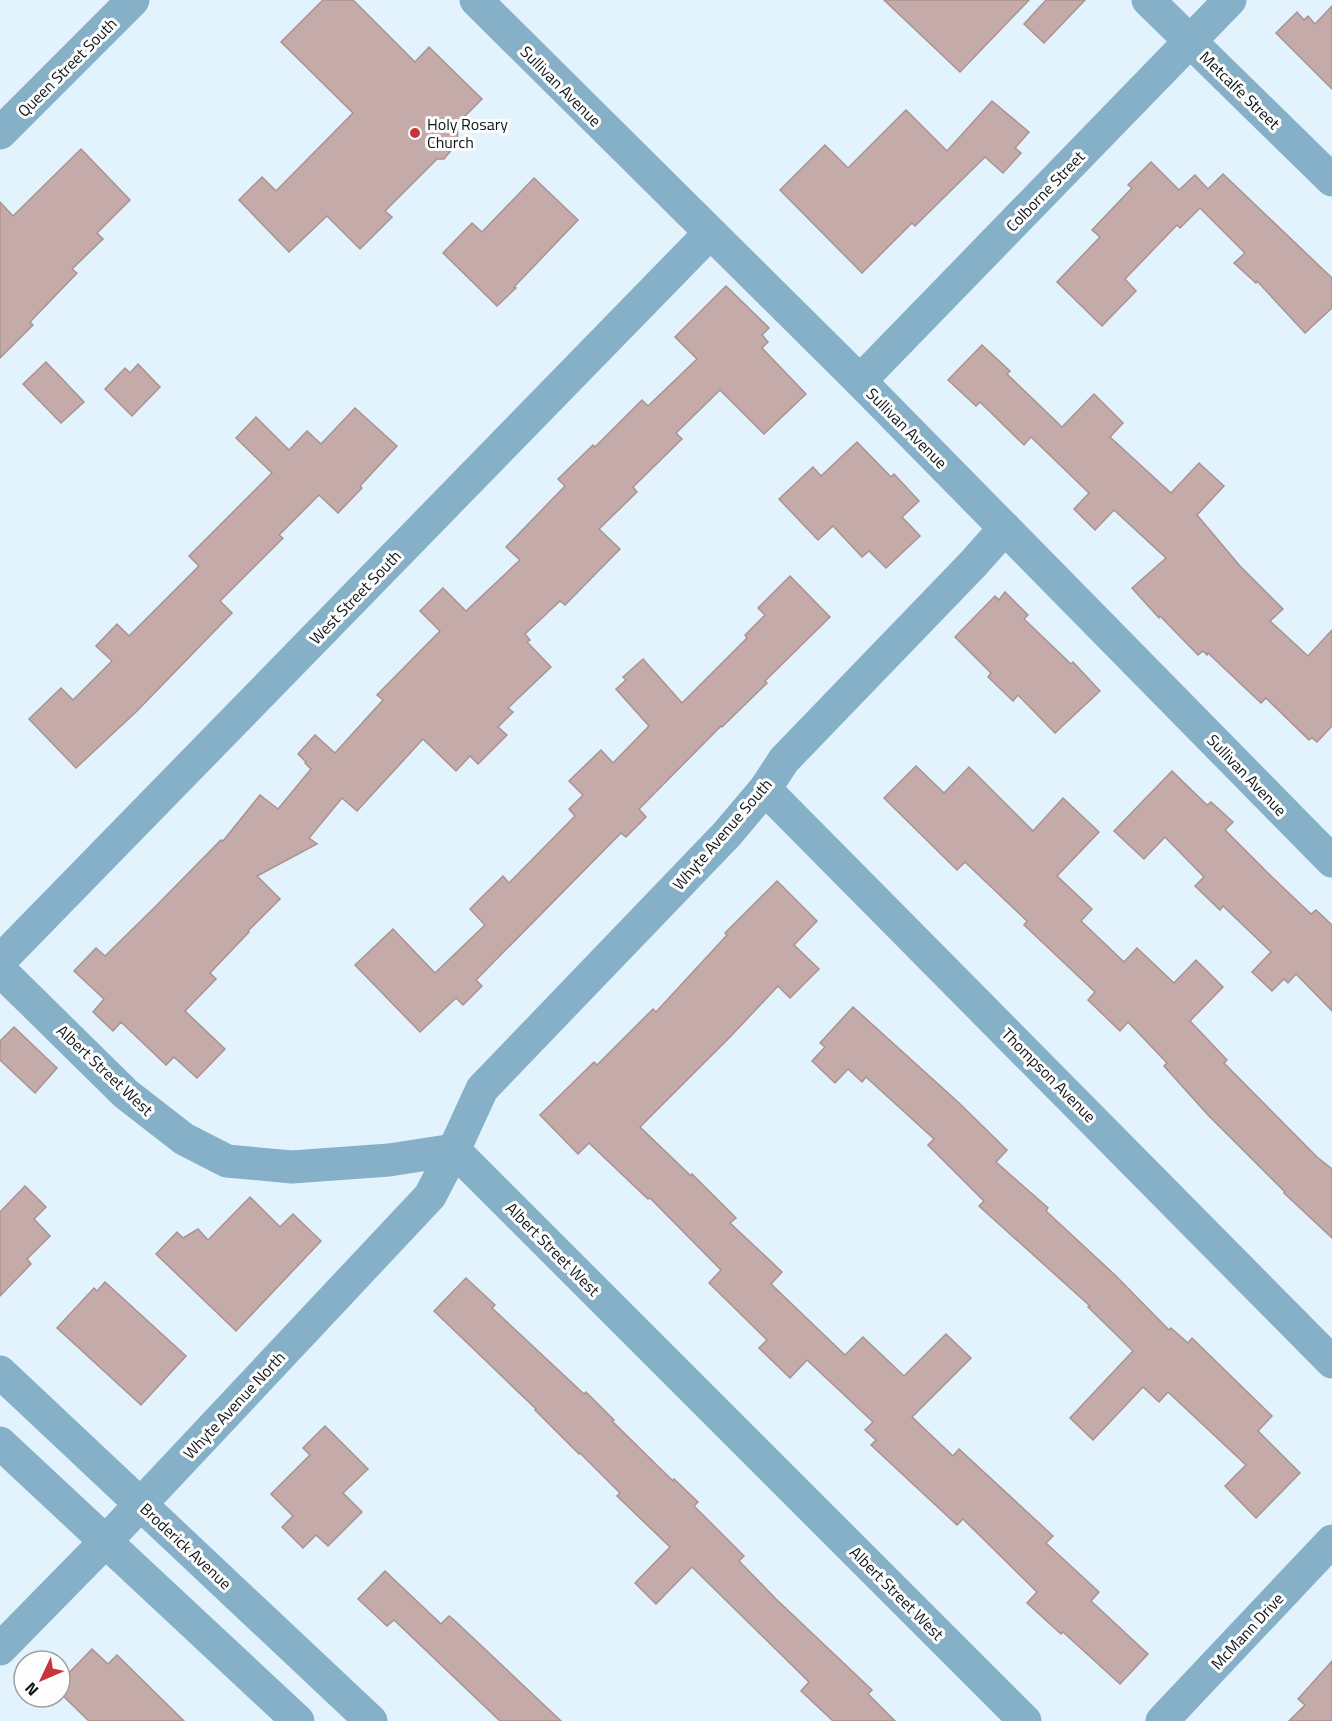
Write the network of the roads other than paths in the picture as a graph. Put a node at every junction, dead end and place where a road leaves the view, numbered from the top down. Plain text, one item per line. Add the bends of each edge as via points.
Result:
1 (133, 0) edge
2 (476, 0) edge
3 (1148, 0) edge
4 (1230, 0) edge
5 (1191, 42) junction
6 (0, 133) edge
7 (1332, 180) edge
8 (710, 233) junction
9 (860, 381) junction
10 (1005, 528) junction
11 (765, 789) junction
12 (1332, 861) edge
13 (0, 961) edge
14 (0, 970) edge
15 (454, 1150) junction
16 (1332, 1362) edge
17 (0, 1372) edge
18 (0, 1443) edge
19 (141, 1504) junction
20 (106, 1541) junction
21 (1332, 1541) edge
22 (0, 1650) edge
23 (298, 1721) edge
24 (371, 1721) edge
25 (1025, 1721) edge
26 (1162, 1721) edge

1 - 6 street, Queen Street South
2 - 8 street, Sullivan Avenue
3 - 5 street, Metcalfe Street
4 - 5 street, Colborne Street
5 - 7 street, Metcalfe Street
5 - 9 street, Colborne Street
8 - 9 street, Sullivan Avenue
8 - 13 street, West Street South
9 - 10 street, Sullivan Avenue
10 - 11 street, Whyte Avenue South via 784,760
10 - 12 street, Sullivan Avenue
11 - 15 street, Whyte Avenue South via 727,834 482,1089
11 - 16 street, Thompson Avenue
14 - 15 street, Albert Street West via 126,1094 184,1139 227,1161 292,1167 389,1160
15 - 19 street, Whyte Avenue North via 430,1197
15 - 25 street, Albert Street West
17 - 19 street, Broderick Avenue
18 - 20 street
19 - 20 street, Whyte Avenue North
19 - 24 street, Broderick Avenue
20 - 22 street, Whyte Avenue North
20 - 23 street
21 - 26 street, McMann Drive

